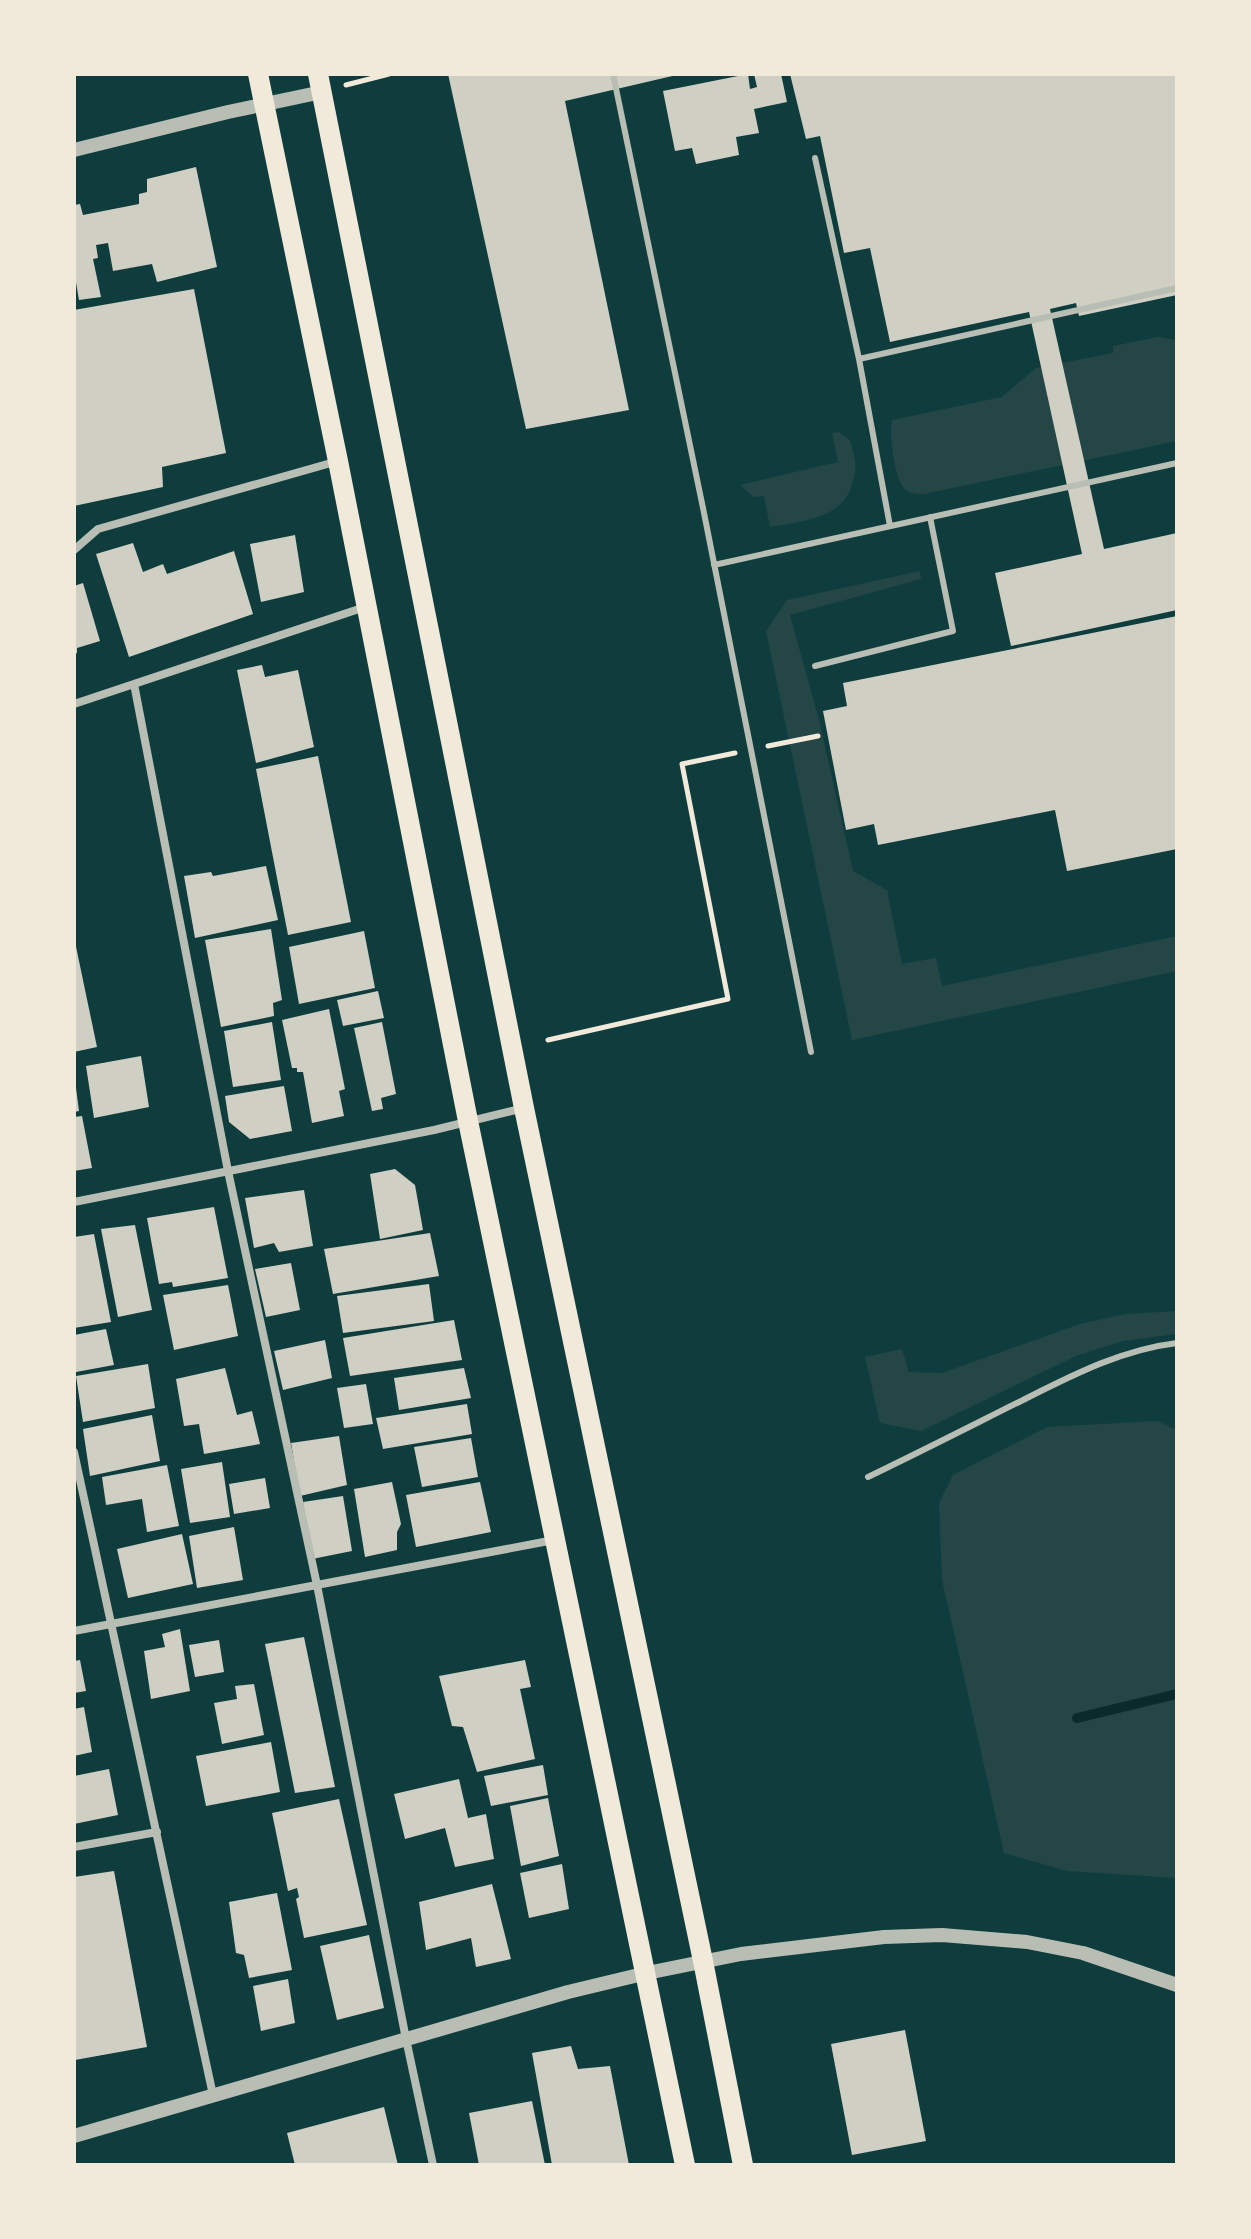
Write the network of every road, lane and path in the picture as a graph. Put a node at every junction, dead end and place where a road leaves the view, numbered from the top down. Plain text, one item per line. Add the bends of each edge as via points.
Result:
1 (258, 74) edge
2 (389, 74) edge
3 (613, 74) edge
4 (320, 83) edge
5 (264, 103) junction
6 (74, 150) edge
7 (815, 158) dead end
8 (1177, 288) edge
9 (859, 359) junction
10 (338, 461) junction
11 (1177, 463) edge
12 (930, 517) junction
13 (890, 526) junction
14 (74, 550) edge
15 (714, 565) junction
16 (367, 607) junction
17 (815, 666) dead end
18 (134, 684) junction
19 (74, 704) edge
20 (713, 758) dead end
21 (548, 1040) dead end
22 (811, 1052) dead end
23 (524, 1108) junction
24 (468, 1121) junction
25 (228, 1171) junction
26 (74, 1202) edge
27 (1177, 1343) edge
28 (74, 1452) edge
29 (868, 1477) dead end
30 (555, 1540) junction
31 (317, 1585) junction
32 (111, 1625) junction
33 (74, 1631) edge
34 (157, 1832) junction
35 (74, 1847) edge
36 (703, 1961) junction
37 (647, 1973) junction
38 (1177, 1985) edge
39 (406, 2039) junction
40 (213, 2095) junction
41 (74, 2136) edge
42 (433, 2165) edge
43 (685, 2165) edge
44 (743, 2165) edge

1 - 5 main road
2 - 4 path
3 - 15 lane
4 - 5 street
4 - 23 main road
5 - 6 street
5 - 10 main road
7 - 9 lane
8 - 9 lane
9 - 13 lane
10 - 14 street via 98,529
10 - 16 main road
11 - 12 lane
12 - 13 lane
12 - 17 lane via 953,631
13 - 15 lane
15 - 22 lane
16 - 18 street
16 - 24 main road
18 - 19 street
18 - 25 street
20 - 21 path via 682,764 728,999
23 - 24 street
23 - 36 main road
24 - 25 street
24 - 30 main road
25 - 26 street
25 - 31 street
27 - 29 lane via 1118,1356 1078,1372
28 - 32 street
30 - 31 street
30 - 37 main road
31 - 32 street
31 - 39 street
32 - 33 street
32 - 34 street
34 - 35 street
34 - 40 street
36 - 37 street
36 - 38 street via 884,1937 942,1935 1083,1953
36 - 44 main road
37 - 39 street
37 - 43 main road
39 - 40 street
39 - 42 street
40 - 41 street

